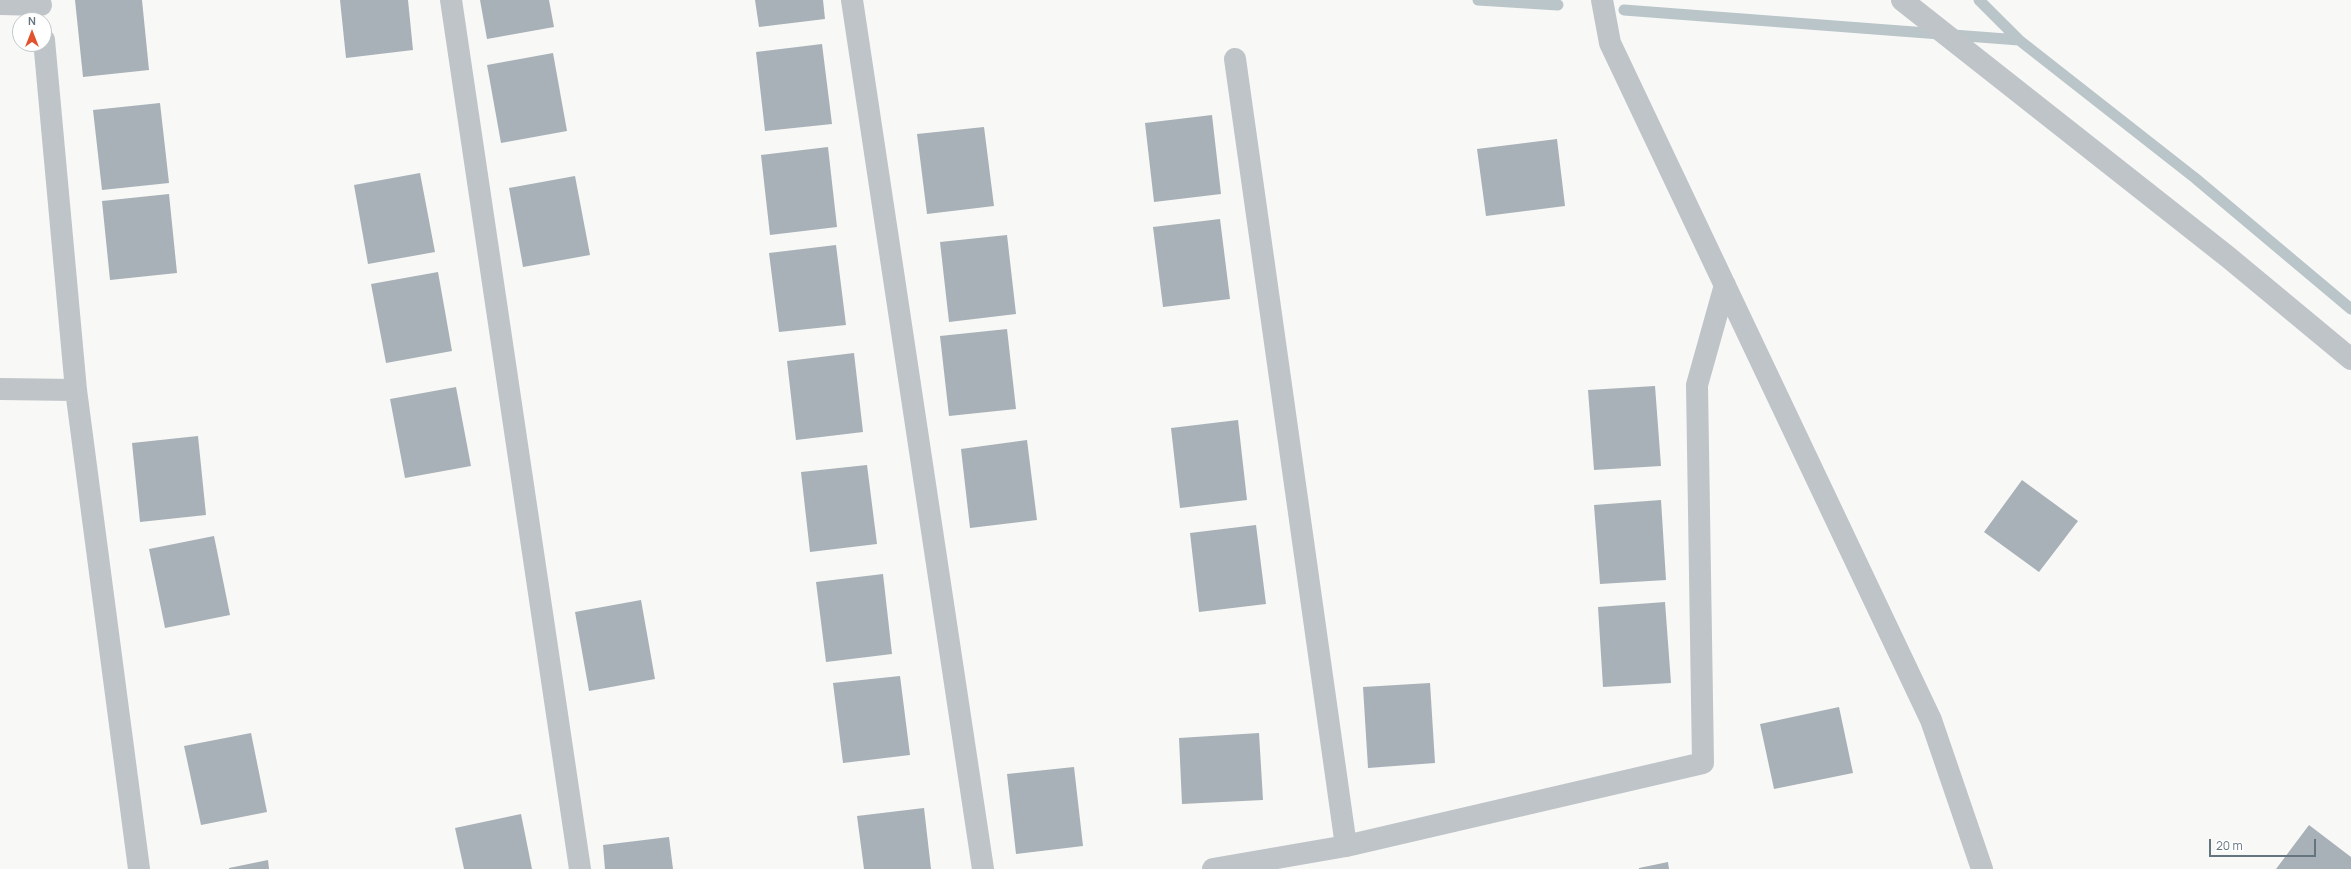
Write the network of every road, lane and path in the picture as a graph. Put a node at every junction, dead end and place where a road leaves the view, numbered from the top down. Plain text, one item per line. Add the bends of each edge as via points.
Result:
1 (451, 0) edge
2 (852, 0) edge
3 (1602, 0) edge
4 (1902, 0) edge
5 (0, 4) edge
6 (41, 8) edge
7 (45, 52) edge
8 (1235, 59) dead end
9 (1725, 285) junction
10 (2351, 359) edge
11 (0, 389) edge
12 (76, 390) junction
13 (1346, 846) junction
14 (139, 869) edge
15 (580, 869) edge
16 (983, 869) edge
17 (1214, 869) edge
18 (1982, 869) edge

1 - 15 street
2 - 16 street
3 - 9 street via 1610,43
4 - 10 street via 2228,257
5 - 6 street
7 - 12 street
8 - 13 street
9 - 13 street via 1697,385 1702,763
9 - 18 street via 1931,720
11 - 12 street
12 - 14 street
13 - 17 street

